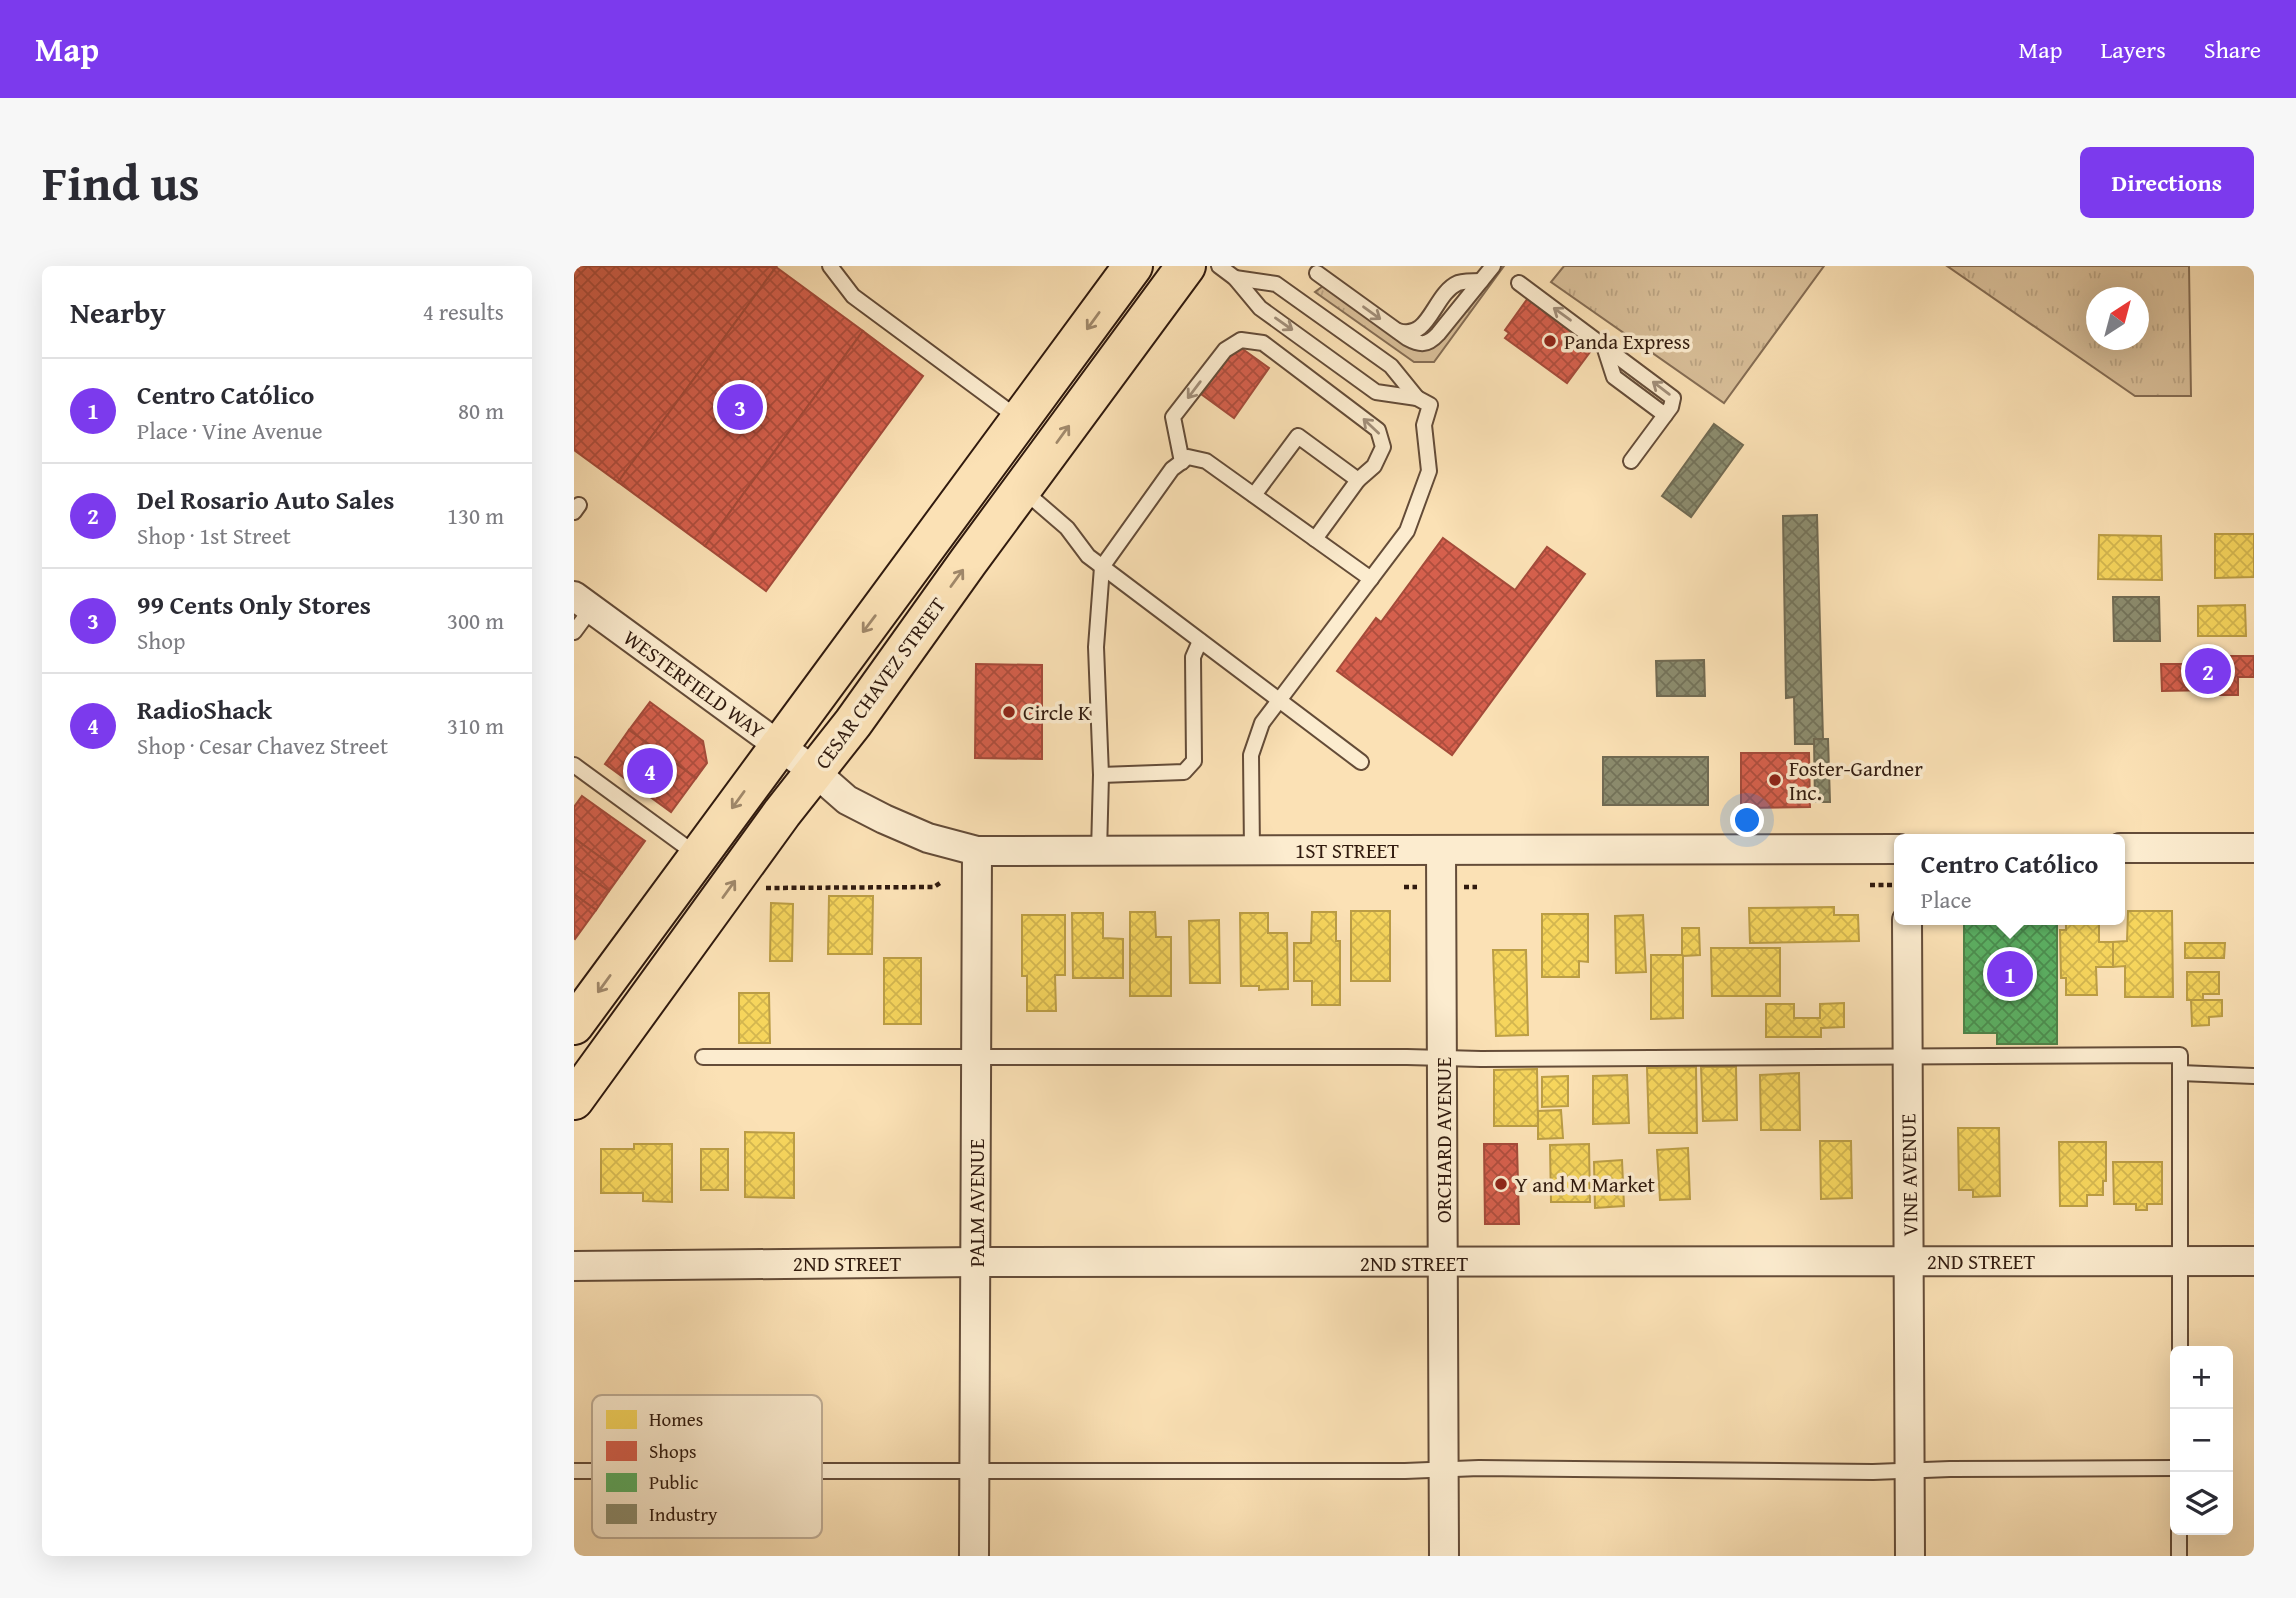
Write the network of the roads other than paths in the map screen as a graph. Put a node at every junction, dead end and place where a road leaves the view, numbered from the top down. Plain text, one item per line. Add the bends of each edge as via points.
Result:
1 (830, 266) edge
2 (1133, 266) edge
3 (1186, 266) edge
4 (1219, 266) edge
5 (1493, 266) edge
6 (1317, 273) dead end
7 (1235, 278) junction
8 (1519, 283) dead end
9 (1604, 346) junction
10 (1417, 398) junction
11 (1665, 415) junction
12 (1021, 421) junction
13 (1631, 461) dead end
14 (1182, 462) junction
15 (1358, 480) junction
16 (1022, 489) junction
17 (1254, 495) junction
18 (1315, 539) junction
19 (1102, 567) junction
20 (1371, 579) junction
21 (583, 602) edge
22 (574, 632) edge
23 (1200, 641) junction
24 (1280, 700) junction
25 (779, 745) junction
26 (1361, 762) dead end
27 (574, 765) edge
28 (815, 772) junction
29 (1101, 775) junction
30 (2125, 848) edge
31 (2254, 848) edge
32 (1894, 849) edge
33 (1252, 850) junction
34 (1441, 850) junction
35 (977, 851) junction
36 (1099, 852) junction
37 (698, 856) junction
38 (1907, 925) edge
39 (574, 1025) edge
40 (703, 1057) dead end
41 (976, 1057) junction
42 (1908, 1057) junction
43 (1443, 1058) junction
44 (2180, 1073) junction
45 (2254, 1076) edge
46 (574, 1100) edge
47 (1910, 1261) junction
48 (2180, 1261) junction
49 (2254, 1261) edge
50 (976, 1262) junction
51 (1444, 1262) junction
52 (574, 1266) edge
53 (2180, 1346) edge
54 (2170, 1468) edge
55 (1444, 1469) junction
56 (1910, 1470) junction
57 (574, 1471) edge
58 (592, 1471) edge
59 (822, 1471) edge
60 (975, 1471) junction
61 (2179, 1535) edge
62 (974, 1556) edge
63 (1444, 1556) edge
64 (1910, 1556) edge
65 (2179, 1556) edge

1 - 12 lane via 853,296
2 -> 12 main road, CESAR CHAVEZ STREET
16 -> 3 main road, CESAR CHAVEZ STREET
4 - 7 lane
6 -> 5 lane via 1416,343 1430,343
7 -> 10 lane via 1260,308 1376,392
7 - 10 lane via 1276,284 1391,366
9 -> 8 lane
9 - 11 lane via 1614,377
11 -> 9 lane via 1673,402 1670,394
10 - 20 lane via 1430,405 1424,425 1429,471 1407,531
11 - 13 lane
12 -> 25 main road, CESAR CHAVEZ STREET
15 -> 14 lane via 1374,466 1383,447 1378,430 1263,343 1241,340 1224,350 1173,417
14 - 17 lane via 1188,457 1206,461
14 - 19 lane via 1171,469
15 - 17 lane via 1298,436
15 - 18 lane
16 - 19 lane
28 -> 16 main road, CESAR CHAVEZ STREET
17 - 18 lane
18 - 20 lane
19 - 23 lane
19 - 29 lane via 1096,647
20 - 24 lane
21 - 22 lane
21 - 25 street, WESTERFIELD WAY
23 - 24 lane
23 - 29 lane via 1193,657 1194,761 1184,772
24 - 26 lane
24 - 33 lane via 1262,723 1251,755
25 - 28 street, WESTERFIELD WAY
25 -> 37 main road, CESAR CHAVEZ STREET
27 - 37 lane
28 - 35 street, 1ST STREET via 847,800 884,819
46 -> 28 main road, CESAR CHAVEZ STREET
29 - 36 lane
30 - 31 street
32 - 34 street, 1ST STREET
33 - 34 street, 1ST STREET
33 - 36 street, 1ST STREET
34 - 43 street, ORCHARD AVENUE
35 - 36 street, 1ST STREET
35 - 41 street, PALM AVENUE
37 -> 39 main road, CESAR CHAVEZ STREET
38 - 42 street, VINE AVENUE
40 - 41 lane
41 - 43 lane
41 - 50 street, PALM AVENUE
42 - 43 lane
42 - 44 lane via 2180,1055
42 - 47 street, VINE AVENUE
43 - 51 street, ORCHARD AVENUE
44 - 45 lane
44 - 48 lane
47 - 48 street, 2ND STREET
47 - 51 street, 2ND STREET
47 - 56 street, VINE AVENUE
48 - 49 street, 2ND STREET
48 - 53 lane
50 - 51 street, 2ND STREET
50 - 52 street, 2ND STREET
50 - 60 street, PALM AVENUE
51 - 55 street, ORCHARD AVENUE
54 - 56 lane
55 - 56 lane
55 - 60 lane
55 - 63 street, ORCHARD AVENUE
56 - 64 street, VINE AVENUE
57 - 58 lane
59 - 60 lane
60 - 62 street, PALM AVENUE
61 - 65 lane

